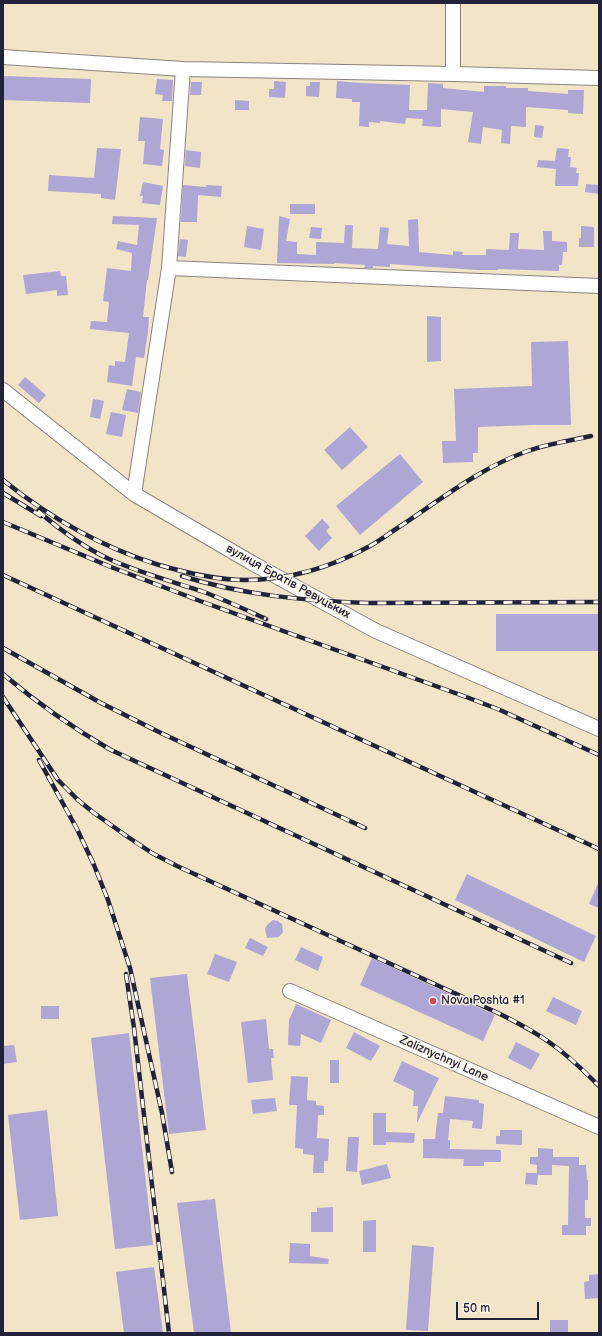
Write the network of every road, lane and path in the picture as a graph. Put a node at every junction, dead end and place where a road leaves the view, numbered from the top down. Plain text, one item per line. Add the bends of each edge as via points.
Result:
1 (454, 3) edge
2 (3, 57) edge
3 (183, 70) junction
4 (453, 74) junction
5 (599, 78) edge
6 (169, 268) junction
7 (599, 286) edge
8 (3, 390) edge
9 (134, 494) junction
10 (599, 729) edge
11 (290, 991) dead end
12 (599, 1127) edge

1 - 4 street
2 - 3 street
3 - 4 street
3 - 6 street
4 - 5 street
6 - 7 street
6 - 9 street
8 - 9 street, вулиця Братів Ревуцьких
9 - 10 street, вулиця Братів Ревуцьких via 376,631
11 - 12 street, Zaliznychnyi Lane

